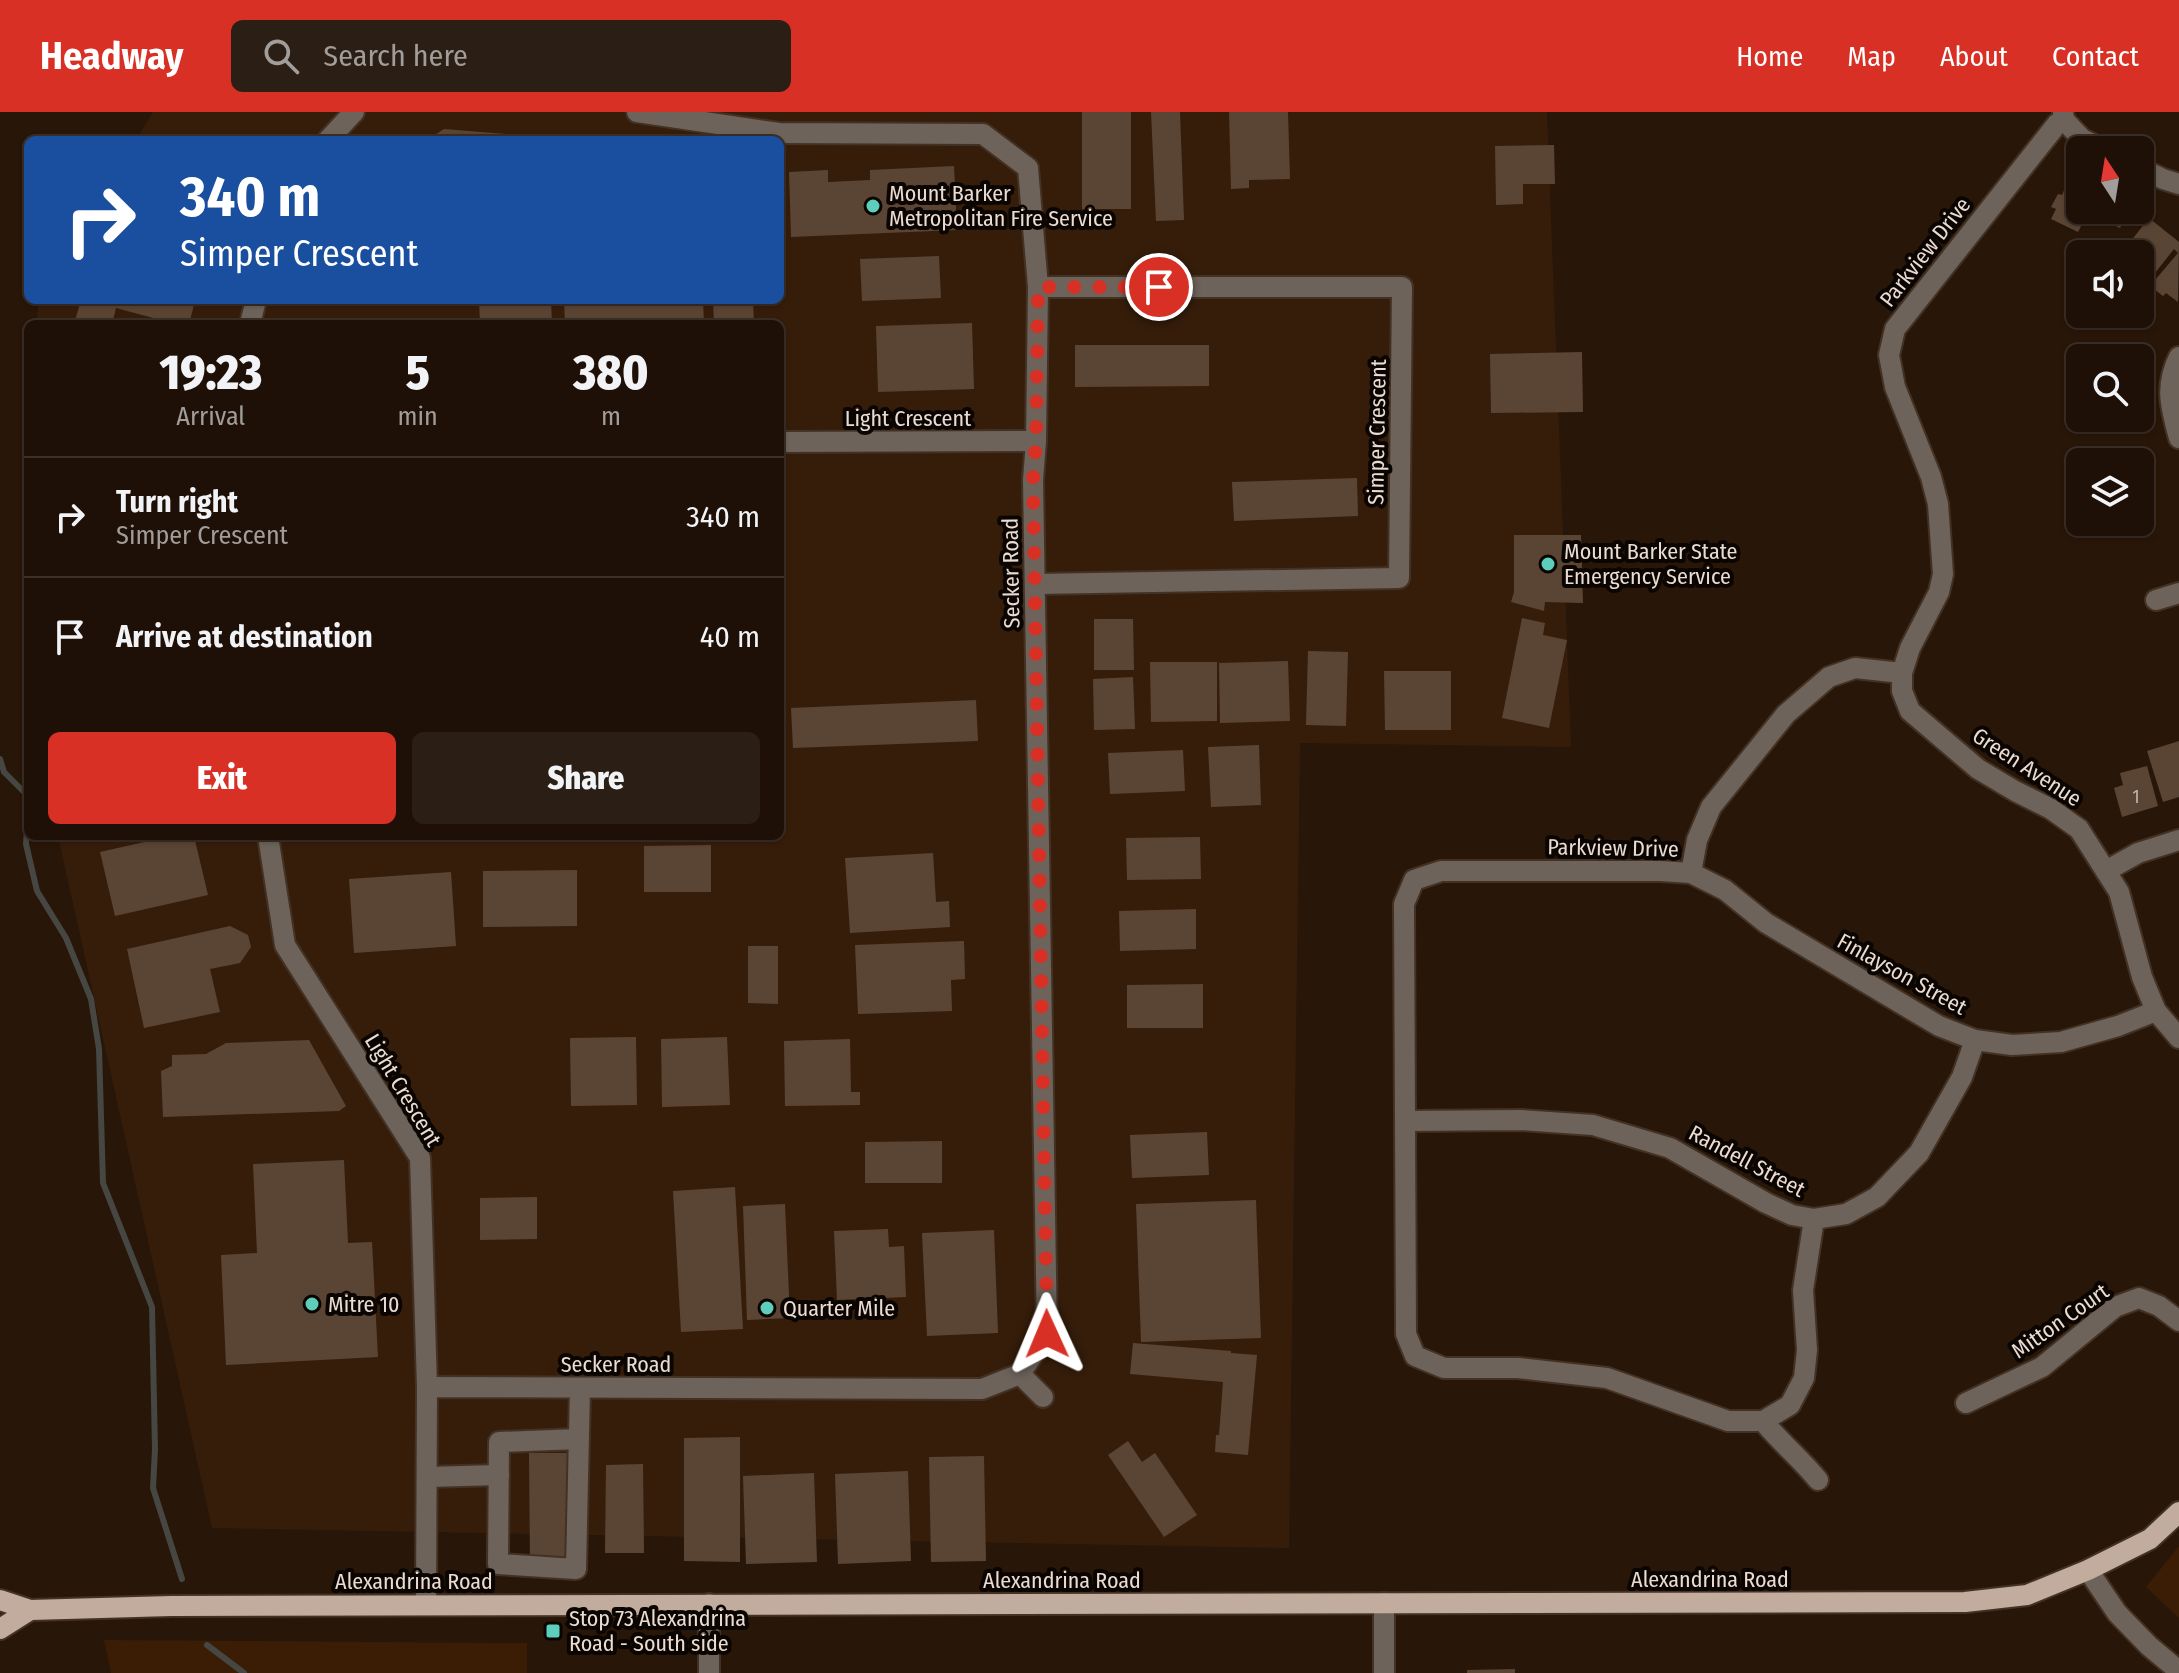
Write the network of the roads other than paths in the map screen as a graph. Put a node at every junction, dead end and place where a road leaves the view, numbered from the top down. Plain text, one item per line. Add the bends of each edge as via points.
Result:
1 (354, 112) edge
2 (637, 112) edge
3 (2064, 116) edge
4 (332, 136) edge
5 (2080, 136) edge
6 (2154, 175) edge
7 (2179, 184) edge
8 (1038, 287) junction
9 (2179, 357) edge
10 (2179, 438) edge
11 (1036, 441) junction
12 (784, 442) edge
13 (1036, 584) junction
14 (2179, 593) edge
15 (2156, 600) dead end
16 (1902, 673) junction
17 (269, 840) edge
18 (2179, 840) edge
19 (2106, 871) junction
20 (1691, 873) junction
21 (2156, 1011) junction
22 (2179, 1038) edge
23 (1975, 1040) junction
24 (1406, 1121) junction
25 (1814, 1219) junction
26 (2179, 1321) edge
27 (1020, 1374) junction
28 (427, 1387) junction
29 (580, 1388) junction
30 (1043, 1397) dead end
31 (1966, 1403) dead end
32 (1763, 1421) junction
33 (579, 1439) junction
34 (499, 1475) junction
35 (427, 1477) junction
36 (1818, 1480) dead end
37 (2179, 1512) edge
38 (2088, 1570) junction
39 (0, 1600) edge
40 (1384, 1603) junction
41 (709, 1604) junction
42 (426, 1605) junction
43 (30, 1610) junction
44 (0, 1629) edge
45 (2179, 1671) edge
46 (709, 1673) edge
47 (1384, 1673) edge

1 - 4 street
2 - 8 street, Secker Road via 779,133 983,134 1028,168
3 - 5 street
3 - 16 street, Parkview Drive via 1895,329 1889,355 1895,387 1938,504 1943,574
6 - 7 street
8 - 11 street, Secker Road
8 - 13 street, Simper Crescent via 1402,287 1402,302 1399,578
9 - 10 street via 2169,400
11 - 12 street, Light Crescent
11 - 13 street, Secker Road
13 - 27 street, Secker Road via 1047,1334
14 - 15 street
16 - 19 street, Green Avenue via 1910,711 1978,769 2079,829
16 - 20 street, Parkview Drive via 1855,668 1840,673 1786,714 1711,807
17 - 28 street, Light Crescent via 285,945 420,1158
18 - 19 street via 2138,853
19 - 21 street, Green Avenue via 2119,892
20 - 23 street, Finlayson Street via 1939,1026
20 - 24 street, Parkview Drive via 1441,871 1414,880 1404,904
21 - 22 street, Green Avenue
21 - 23 street, Finlayson Street via 2061,1042 2012,1045
23 - 25 street, Randell Street via 1962,1077 1919,1153 1877,1197 1846,1214
24 - 25 street, Randell Street via 1593,1125 1670,1148 1766,1203
24 - 32 street, Parkview Drive via 1406,1334 1415,1356 1444,1368 1518,1368 1607,1378 1728,1421
25 - 32 street via 1803,1290 1804,1378 1790,1405
26 - 31 street, Mitton Court via 2139,1298 2115,1307 2042,1367
27 - 29 street, Secker Road via 982,1389
27 - 30 street
28 - 29 street, Secker Road
28 - 35 street
29 - 33 street
32 - 36 street
33 - 34 street via 499,1442
33 - 34 street via 576,1569 498,1564
34 - 35 street
35 - 42 street
37 - 38 main road, Alexandrina Road via 2150,1539
38 - 40 main road, Alexandrina Road via 2027,1595 1965,1602
38 - 45 street via 2117,1613
39 - 43 main road, Alexandrina Road
40 - 41 main road, Alexandrina Road
40 - 47 street
41 - 42 main road, Alexandrina Road
41 - 46 street
42 - 43 main road, Alexandrina Road
43 - 44 main road

